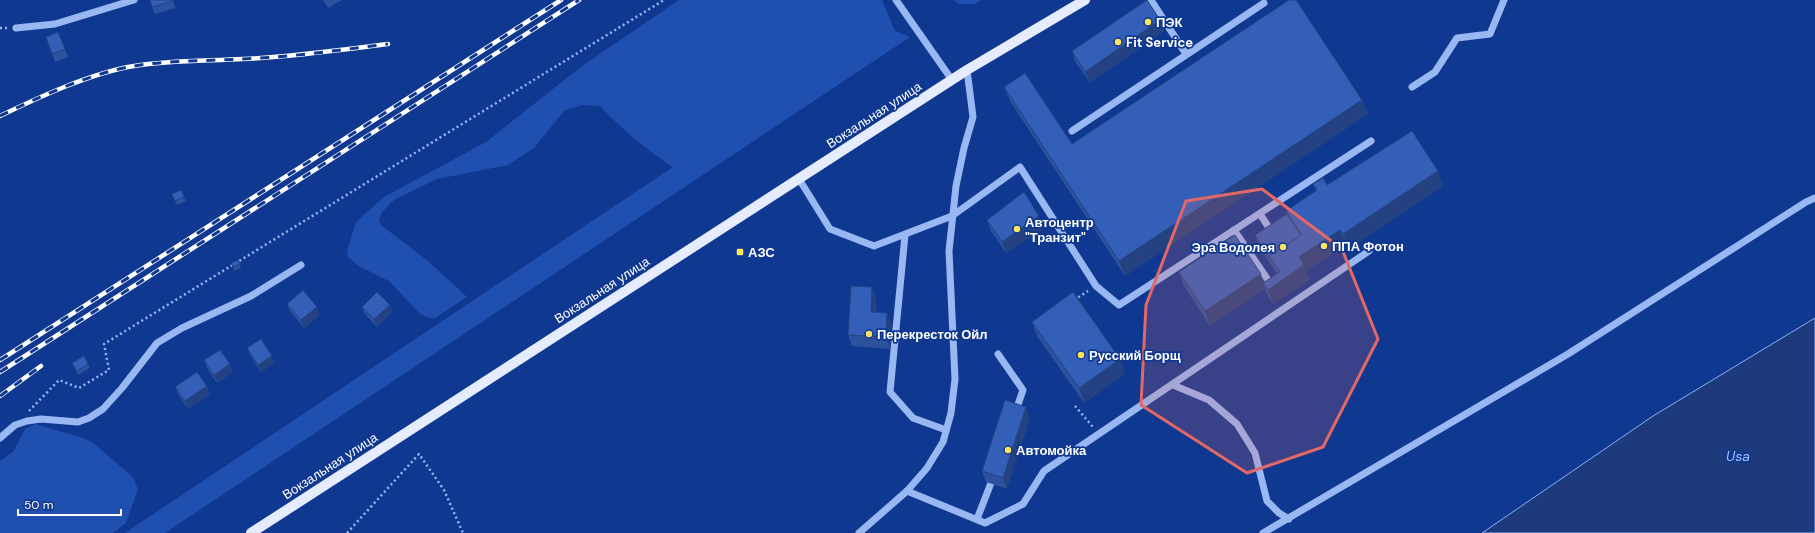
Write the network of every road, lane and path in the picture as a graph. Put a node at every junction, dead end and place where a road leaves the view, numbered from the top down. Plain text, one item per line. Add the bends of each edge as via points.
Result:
1 (134, 0) edge
2 (664, 0) edge
3 (896, 0) edge
4 (1086, 0) edge
5 (1151, 0) edge
6 (1504, 0) edge
7 (1264, 3) dead end
8 (16, 28) dead end
9 (1186, 54) junction
10 (967, 70) junction
11 (952, 80) junction
12 (1412, 87) dead end
13 (1072, 131) dead end
14 (1371, 141) dead end
15 (799, 179) junction
16 (1815, 198) edge
17 (1260, 214) junction
18 (952, 216) junction
19 (1234, 230) junction
20 (905, 235) junction
21 (1274, 236) edge
22 (1369, 251) dead end
23 (301, 265) dead end
24 (1268, 280) edge
25 (1096, 286) junction
26 (1072, 301) edge
27 (998, 354) dead end
28 (1172, 386) junction
29 (1075, 406) dead end
30 (27, 413) dead end
31 (1015, 413) edge
32 (946, 430) junction
33 (1101, 433) junction
34 (0, 438) edge
35 (991, 483) edge
36 (907, 491) junction
37 (977, 519) junction
38 (1289, 519) junction
39 (251, 533) edge
40 (347, 533) edge
41 (463, 533) edge
42 (858, 533) edge
43 (1263, 533) edge

1 - 8 street via 55,24
2 - 30 path via 104,344 109,370 79,388 59,380
3 - 11 street
4 - 10 main road, Вокзальная улица
5 - 9 street
6 - 12 street via 1490,34 1457,38 1435,72
7 - 9 street
9 - 13 street
10 - 11 main road, Вокзальная улица
10 - 18 street via 972,117
11 - 15 main road, Вокзальная улица
14 - 17 street
15 - 20 street via 830,229 874,246
15 - 39 main road, Вокзальная улица
16 - 38 street via 1568,354
17 - 19 street
17 - 21 street
18 - 20 street
18 - 25 street via 1020,167
18 - 32 street via 949,252 955,379
19 - 24 street
19 - 25 street via 1119,305
20 - 32 street via 890,392 913,418
22 - 28 street
23 - 34 street via 251,296 182,328 157,343 103,409 89,418 78,422 41,419 27,421 16,425
25 - 26 path
27 - 31 street via 1023,390
28 - 33 street
28 - 38 street via 1209,400 1237,424 1255,453 1267,501
29 - 33 path
32 - 36 street via 943,442 927,468
33 - 37 street via 1044,471 1023,504 985,523
35 - 37 street
36 - 37 street
36 - 42 street
38 - 43 street
40 - 41 path via 419,454 444,490

